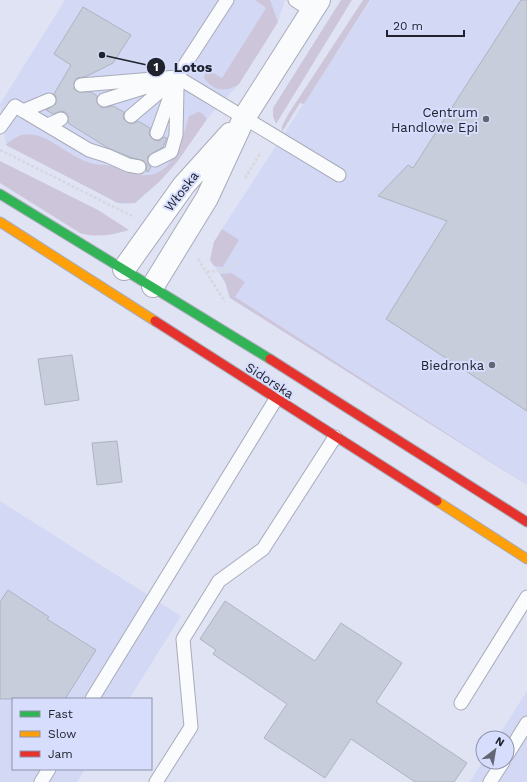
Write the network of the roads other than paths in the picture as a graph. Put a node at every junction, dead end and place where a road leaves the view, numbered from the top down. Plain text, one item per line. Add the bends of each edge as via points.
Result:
1 (227, 0) edge
2 (309, 4) edge
3 (177, 77) junction
4 (80, 85) dead end
5 (50, 100) dead end
6 (104, 100) dead end
7 (23, 111) junction
8 (131, 116) dead end
9 (244, 118) junction
10 (62, 119) dead end
11 (48, 125) junction
12 (0, 127) edge
13 (157, 132) dead end
14 (88, 135) dead end
15 (74, 141) junction
16 (155, 160) dead end
17 (139, 167) dead end
18 (339, 175) dead end
19 (0, 194) edge
20 (0, 222) edge
21 (124, 286) junction
22 (143, 291) junction
23 (278, 395) junction
24 (337, 433) junction
25 (527, 522) edge
26 (527, 559) edge
27 (527, 597) edge
28 (93, 698) edge
29 (461, 704) dead end
30 (527, 724) edge
31 (515, 743) edge
32 (48, 770) edge
33 (498, 770) edge
34 (41, 782) edge
35 (156, 782) edge
36 (490, 782) edge

1 - 3 lane
2 - 9 street, Włoska
3 - 4 lane
3 - 6 lane
3 - 8 lane
3 - 9 lane
3 - 13 lane
3 - 16 lane via 176,135 171,152
5 - 7 lane
7 - 11 lane
7 - 12 lane via 15,106
9 - 18 lane
9 - 21 street, Włoska via 184,185
9 - 22 street, Włoska via 207,198
10 - 11 lane
11 - 15 lane
14 - 15 lane
15 - 17 lane via 89,150 112,154 128,165
19 - 21 street, Sidorska
20 - 21 street, Sidorska
21 - 22 street
21 - 22 street, Sidorska
21 - 23 street, Sidorska
22 - 25 street, Sidorska via 290,376
23 - 24 street, Sidorska
23 - 28 lane
24 - 26 street, Sidorska
24 - 35 lane via 263,550 219,582 183,639 191,727
27 - 29 lane
30 - 31 lane
32 - 34 lane
33 - 36 lane

